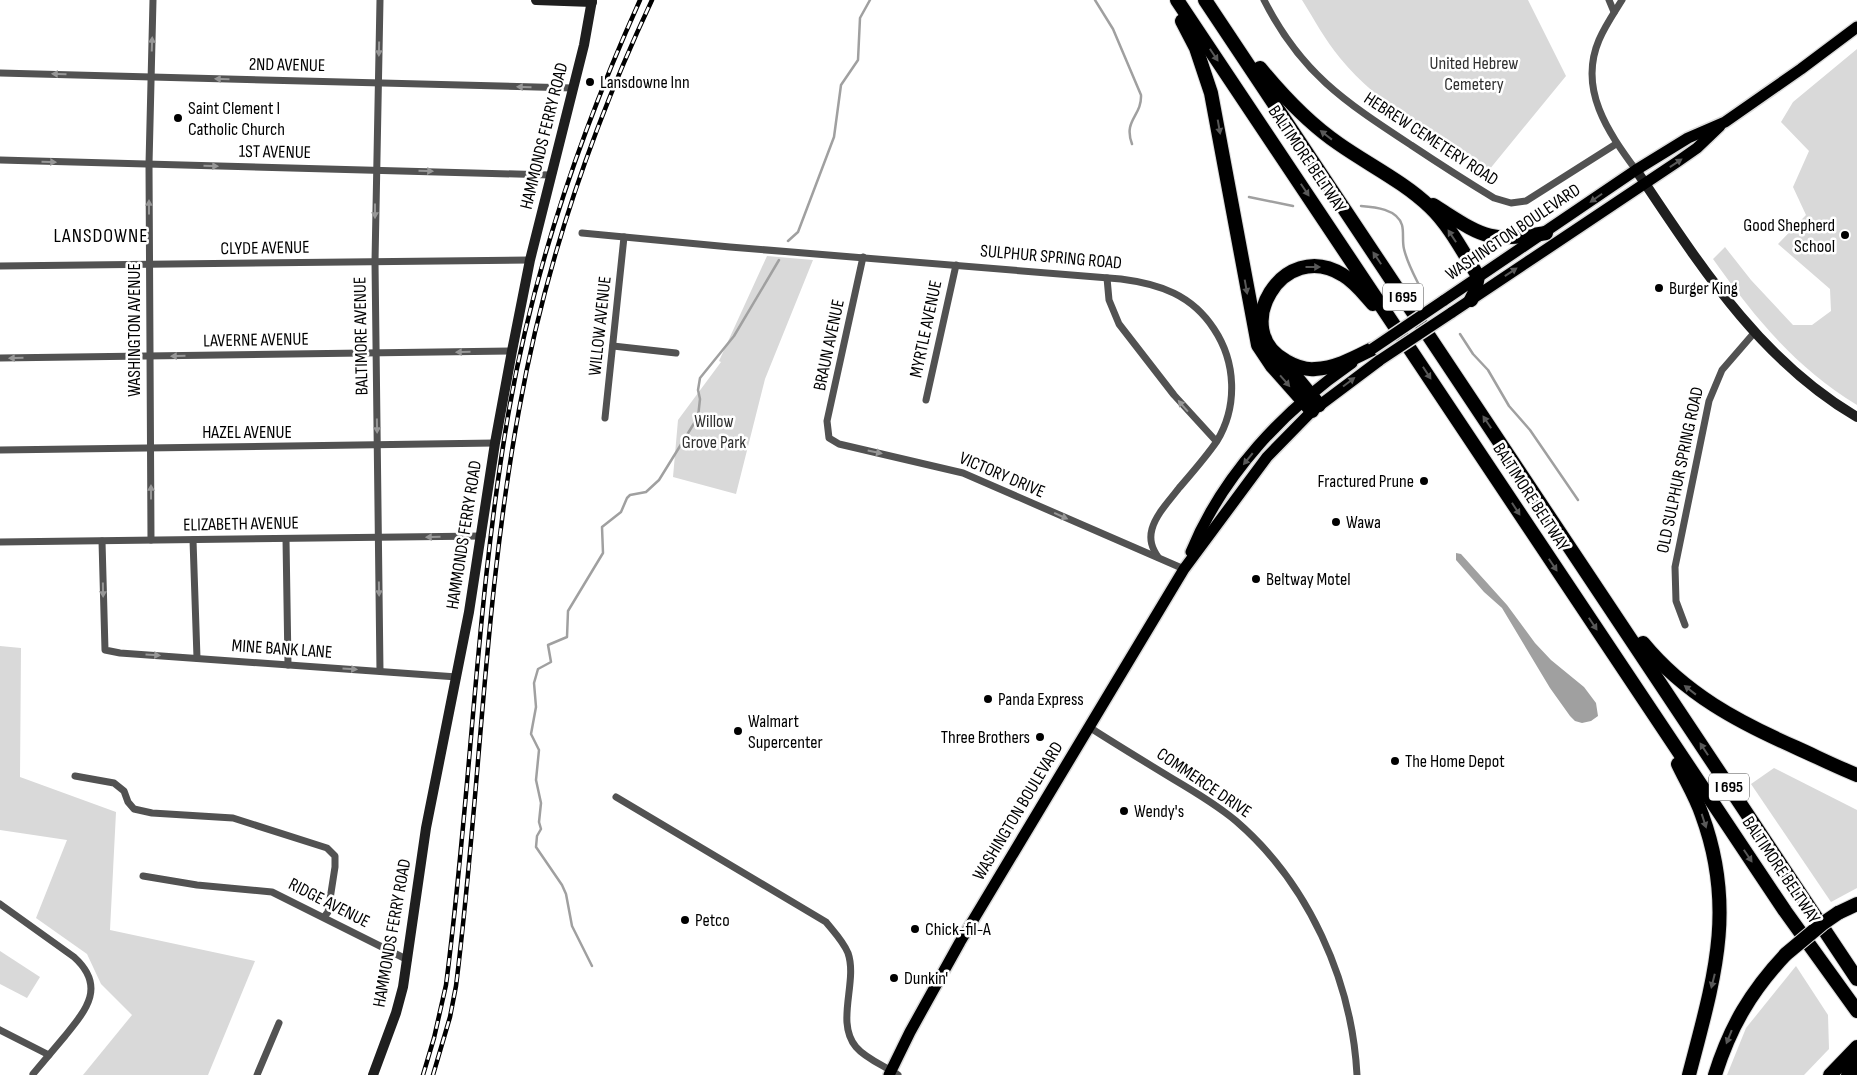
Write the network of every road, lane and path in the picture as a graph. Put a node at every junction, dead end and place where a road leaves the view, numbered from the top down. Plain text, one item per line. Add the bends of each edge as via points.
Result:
1 (153, 0) edge
2 (380, 0) edge
3 (536, 0) edge
4 (1171, 0) edge
5 (1177, 0) edge
6 (1264, 0) edge
7 (1609, 0) edge
8 (1622, 0) edge
9 (592, 1) edge
10 (1206, 2) edge
11 (1614, 12) junction
12 (1857, 26) edge
13 (0, 73) edge
14 (151, 77) junction
15 (378, 82) junction
16 (573, 88) junction
17 (1724, 122) junction
18 (1616, 144) junction
19 (0, 160) edge
20 (149, 164) junction
21 (375, 170) junction
22 (1636, 170) junction
23 (550, 175) junction
24 (1645, 184) junction
25 (1413, 192) junction
26 (582, 233) dead end
27 (1546, 233) junction
28 (624, 237) junction
29 (863, 257) junction
30 (530, 260) junction
31 (375, 262) junction
32 (149, 264) junction
33 (956, 265) junction
34 (0, 266) edge
35 (1478, 276) junction
36 (1107, 278) junction
37 (1471, 300) junction
38 (1400, 332) junction
39 (1754, 333) junction
40 (613, 346) junction
41 (512, 352) junction
42 (376, 353) junction
43 (676, 353) dead end
44 (1376, 354) junction
45 (149, 356) junction
46 (0, 358) edge
47 (1281, 358) junction
48 (926, 400) dead end
49 (1311, 403) junction
50 (1857, 417) edge
51 (606, 418) dead end
52 (829, 438) joint
53 (1216, 442) junction
54 (495, 443) junction
55 (377, 446) junction
56 (150, 448) junction
57 (0, 450) edge
58 (482, 536) junction
59 (378, 538) junction
60 (286, 539) junction
61 (151, 540) junction
62 (193, 540) junction
63 (102, 541) junction
64 (0, 542) edge
65 (1158, 558) junction
66 (1184, 570) junction
67 (1602, 594) junction
68 (1685, 625) dead end
69 (197, 658) junction
70 (288, 665) junction
71 (380, 671) junction
72 (457, 677) junction
73 (1653, 714) junction
74 (1089, 727) junction
75 (1762, 733) junction
76 (1857, 775) edge
77 (75, 776) dead end
78 (1857, 782) edge
79 (616, 797) dead end
80 (144, 876) dead end
81 (0, 904) edge
82 (1857, 904) edge
83 (324, 917) junction
84 (408, 960) junction
85 (1857, 979) edge
86 (1857, 1011) edge
87 (279, 1023) dead end
88 (0, 1030) edge
89 (1856, 1054) edge
90 (49, 1055) junction
91 (33, 1074) edge
92 (893, 1074) edge
93 (257, 1075) edge
94 (373, 1075) edge
95 (1357, 1075) edge
96 (1689, 1075) edge
97 (1715, 1075) edge
98 (1830, 1075) edge
99 (1848, 1075) edge

14 -> 1 street, WASHINGTON AVENUE
2 -> 15 street, BALTIMORE AVENUE
3 - 9 street
4 -> 49 highway via 1196,48 1211,94 1258,345 1272,366
5 -> 38 highway, BALTIMORE BELTWAY / I 695
6 - 18 street, HEBREW CEMETERY ROAD via 1290,45 1339,96 1494,198 1511,203 1526,201
7 - 11 street
8 - 11 street
9 - 16 street, HAMMONDS FERRY ROAD
25 -> 10 highway via 1337,143 1291,104
67 -> 10 highway, BALTIMORE BELTWAY / I 695
11 - 18 street via 1597,46 1592,79 1601,120
12 - 17 main road, WASHINGTON BOULEVARD
14 -> 13 street, 2ND AVENUE
15 -> 14 street, 2ND AVENUE
14 - 20 street, WASHINGTON AVENUE
16 -> 15 street, 2ND AVENUE
15 - 21 street, BALTIMORE AVENUE
16 - 23 street, HAMMONDS FERRY ROAD
17 - 22 main road, WASHINGTON BOULEVARD via 1688,138
24 -> 17 main road, WASHINGTON BOULEVARD via 1697,148
18 - 22 street
19 -> 20 street, 1ST AVENUE
20 -> 21 street, 1ST AVENUE
32 -> 20 street, WASHINGTON AVENUE
21 -> 23 street, 1ST AVENUE
21 -> 31 street, BALTIMORE AVENUE
22 - 24 street
22 -> 27 main road, WASHINGTON BOULEVARD
23 - 30 street, HAMMONDS FERRY ROAD
37 -> 24 main road, WASHINGTON BOULEVARD
24 - 39 street via 1703,269
25 - 27 highway via 1488,236 1515,239
35 -> 25 highway via 1432,208
26 - 28 street, SULPHUR SPRING ROAD
27 - 35 main road, WASHINGTON BOULEVARD
28 - 29 street, SULPHUR SPRING ROAD
28 - 40 street, WILLOW AVENUE
29 - 33 street, SULPHUR SPRING ROAD
29 - 52 street, BRAUN AVENUE via 827,421
30 - 31 street, CLYDE AVENUE
30 - 41 street, HAMMONDS FERRY ROAD
31 - 32 street, CLYDE AVENUE
31 - 42 street, BALTIMORE AVENUE
32 - 34 street, CLYDE AVENUE
32 - 45 street, WASHINGTON AVENUE
33 - 36 street, SULPHUR SPRING ROAD
33 - 48 street, MYRTLE AVENUE
35 - 37 highway
35 - 44 main road, WASHINGTON BOULEVARD, bridge
53 -> 36 street via 1174,395 1119,324 1109,300
36 - 53 street, SULPHUR SPRING ROAD via 1146,282 1176,293 1189,301 1209,322 1226,354 1232,384 1229,411
37 - 44 main road, WASHINGTON BOULEVARD, bridge
47 -> 38 highway via 1263,330 1263,308 1268,294 1279,280 1295,269 1317,266 1342,274
38 -> 73 highway, BALTIMORE BELTWAY / I 695
39 - 50 street via 1808,382
39 - 68 street, OLD SULPHUR SPRING ROAD via 1722,370 1709,401 1675,567 1676,601
40 - 43 street
40 - 51 street, WILLOW AVENUE
41 -> 42 street, LAVERNE AVENUE
41 - 54 street, HAMMONDS FERRY ROAD
42 -> 45 street, LAVERNE AVENUE
42 -> 55 street, BALTIMORE AVENUE
44 - 47 highway via 1313,370
44 - 49 main road, WASHINGTON BOULEVARD
45 -> 46 street, LAVERNE AVENUE
45 - 56 street, WASHINGTON AVENUE
47 - 49 highway
49 - 66 main road, WASHINGTON BOULEVARD via 1257,448 1233,478 1209,513
52 -> 65 street, VICTORY DRIVE via 844,446 963,473
53 - 65 street, SULPHUR SPRING ROAD via 1158,517 1151,536 1152,548
54 - 55 street, HAZEL AVENUE
54 - 58 street, HAMMONDS FERRY ROAD
55 - 56 street, HAZEL AVENUE
55 - 59 street, BALTIMORE AVENUE
56 - 57 street, HAZEL AVENUE
61 -> 56 street, WASHINGTON AVENUE
58 -> 59 street, ELIZABETH AVENUE
58 - 72 street, HAMMONDS FERRY ROAD
59 - 60 street, ELIZABETH AVENUE
59 -> 71 street, BALTIMORE AVENUE
60 - 62 street, ELIZABETH AVENUE
60 - 70 street
61 - 62 street, ELIZABETH AVENUE
61 - 63 street, ELIZABETH AVENUE
62 - 69 street
63 - 64 street, ELIZABETH AVENUE
63 -> 69 street, MINE BANK LANE via 105,650
65 - 66 street
66 - 74 main road, WASHINGTON BOULEVARD
75 -> 67 highway via 1719,711 1685,686 1648,649
85 -> 67 highway, BALTIMORE BELTWAY / I 695
69 - 70 street, MINE BANK LANE
70 -> 71 street, MINE BANK LANE
71 - 72 street, MINE BANK LANE
72 - 84 street, HAMMONDS FERRY ROAD via 426,828
73 -> 86 highway, BALTIMORE BELTWAY / I 695 via 1785,911
73 -> 96 highway via 1702,815 1714,853 1719,884 1719,948
74 - 92 main road, WASHINGTON BOULEVARD via 947,965
74 - 95 street, COMMERCE DRIVE via 1235,820 1285,872 1310,912 1331,960 1347,1012
75 - 76 highway
75 - 78 highway
77 - 83 street via 114,783 124,791 134,809 233,818 327,848 335,856 335,866 328,912
79 - 92 street via 826,922 848,955 848,1029 852,1041 857,1049
80 - 83 street, RIDGE AVENUE via 272,892
81 - 90 street via 74,957 82,964 90,981 88,1006
82 -> 97 highway, bridge via 1822,924 1768,973 1740,1013
83 - 84 street, RIDGE AVENUE
84 - 94 street, HAMMONDS FERRY ROAD via 396,1013
87 - 93 street
88 - 90 street
89 - 98 highway
89 - 99 highway
90 - 91 street

